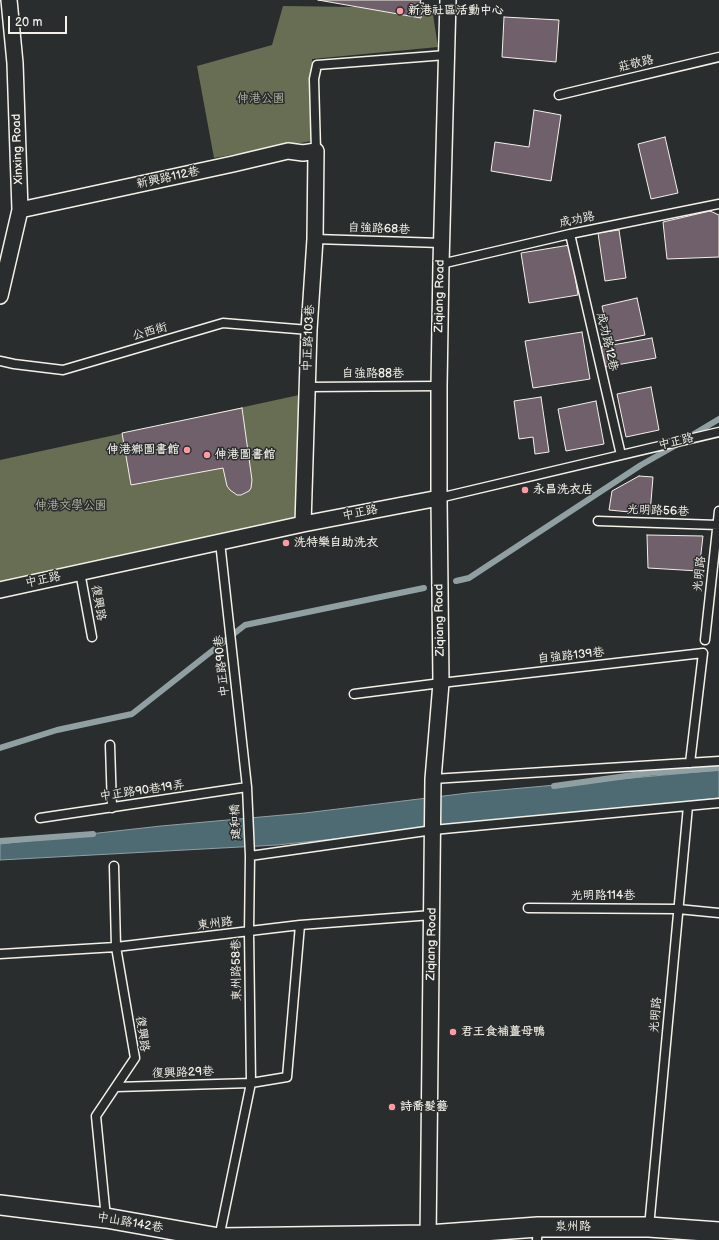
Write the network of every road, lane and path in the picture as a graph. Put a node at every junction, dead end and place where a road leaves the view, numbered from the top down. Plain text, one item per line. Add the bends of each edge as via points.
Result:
1 (9, 0) edge
2 (448, 0) edge
3 (446, 55) junction
4 (719, 57) edge
5 (559, 94) dead end
6 (316, 151) junction
7 (719, 204) edge
8 (20, 210) junction
9 (570, 234) junction
10 (315, 239) junction
11 (441, 242) junction
12 (441, 264) junction
13 (0, 296) edge
14 (309, 330) junction
15 (0, 361) edge
16 (439, 386) junction
17 (306, 387) junction
18 (719, 432) edge
19 (621, 455) junction
20 (439, 498) junction
21 (719, 511) edge
22 (598, 521) dead end
23 (303, 524) junction
24 (718, 525) junction
25 (220, 542) junction
26 (80, 572) junction
27 (0, 590) edge
28 (92, 637) dead end
29 (705, 640) dead end
30 (441, 683) junction
31 (354, 694) dead end
32 (110, 745) dead end
33 (719, 761) edge
34 (690, 763) junction
35 (432, 780) junction
36 (247, 788) junction
37 (719, 803) edge
38 (688, 806) junction
39 (112, 808) junction
40 (40, 818) dead end
41 (433, 830) junction
42 (250, 856) junction
43 (114, 866) dead end
44 (528, 908) dead end
45 (678, 909) junction
46 (719, 913) edge
47 (432, 915) junction
48 (300, 925) junction
49 (249, 932) junction
50 (116, 948) junction
51 (0, 954) edge
52 (251, 1083) junction
53 (116, 1087) junction
54 (0, 1204) edge
55 (106, 1218) junction
56 (649, 1227) junction
57 (719, 1232) edge
58 (537, 1233) edge
59 (428, 1237) edge
60 (219, 1238) junction

1 - 8 street, Xinxing Road via 15,63
2 - 3 street, Ziqiang Road
3 - 6 lane via 317,65 314,79
3 - 11 street, Ziqiang Road
4 - 5 lane, 莊敬路
6 - 8 street, 新興路112巷 via 288,151
6 - 10 street, 中正路103巷
7 - 9 lane, 成功路
8 - 13 street, Xinxing Road
9 - 12 lane, 成功路
9 - 19 lane, 成功路12巷
10 - 11 lane, 自強路68巷
10 - 14 street, 中正路103巷
11 - 12 street, Ziqiang Road
12 - 16 street, Ziqiang Road
14 - 15 lane, 公西街 via 223,323 63,370
14 - 17 street, 中正路103巷
16 - 17 lane, 自強路88巷
16 - 20 street, Ziqiang Road
17 - 23 street, 中正路103巷
18 - 19 lane, 中正路
19 - 20 lane, 中正路
20 - 23 street, 中正路
20 - 30 street, Ziqiang Road
21 - 24 lane, 光明路
22 - 24 lane, 光明路56巷
23 - 25 street, 中正路
24 - 29 lane, 光明路
25 - 26 street, 中正路
25 - 36 lane, 中正路90巷
26 - 27 street, 中正路
26 - 28 lane, 復興路
30 - 31 lane, 自強路139巷
30 - 34 lane, 自強路139巷 via 703,653
30 - 35 street, Ziqiang Road
32 - 39 lane
33 - 34 lane
34 - 35 lane
35 - 41 street, Ziqiang Road
36 - 39 lane, 中正路90巷19弄
36 - 42 lane, 建和橋
37 - 38 lane
38 - 41 lane
38 - 45 lane, 光明路
39 - 40 lane, 中正路90巷19弄
41 - 42 lane
41 - 47 street, Ziqiang Road
42 - 49 lane, 東州路58巷
43 - 50 lane, 復興路
44 - 45 lane, 光明路114巷
45 - 46 lane, 光明路114巷
45 - 56 lane, 光明路
47 - 48 lane, 東州路
47 - 59 street, Ziqiang Road
48 - 49 lane, 東州路
48 - 52 lane via 288,1078
49 - 50 lane, 東州路
49 - 52 lane, 東州路58巷
50 - 51 lane, 東州路
50 - 53 lane, 復興路 via 135,1058
52 - 53 lane, 復興路29巷
52 - 60 lane, 東州路58巷
53 - 55 lane, 復興路 via 96,1116
54 - 55 street, 中山路142巷
55 - 60 street, 中山路142巷
56 - 57 street, 泉州路
56 - 58 street, 泉州路
58 - 59 street, 泉州路
59 - 60 street, 中山路142巷

